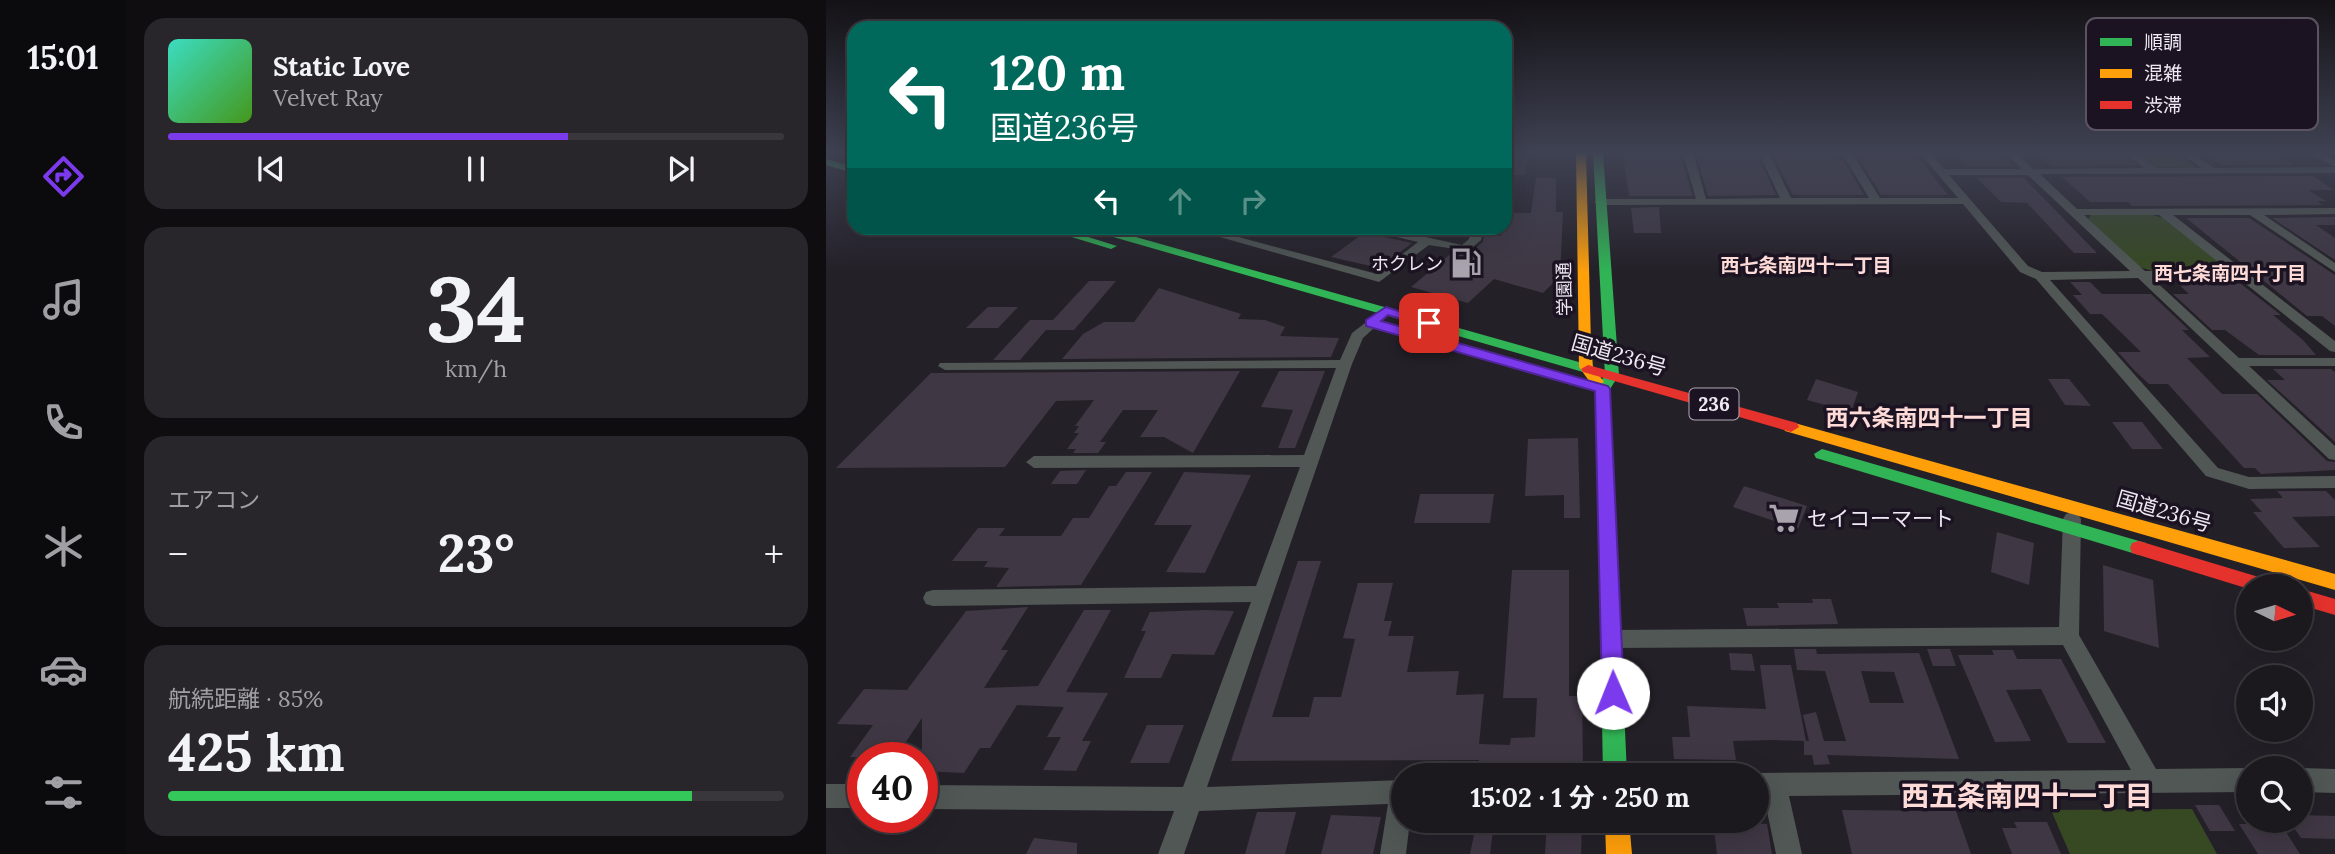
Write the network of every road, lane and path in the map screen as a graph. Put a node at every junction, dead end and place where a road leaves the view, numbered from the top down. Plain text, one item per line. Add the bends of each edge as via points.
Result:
1 (1582, 193) edge
2 (1599, 193) edge
3 (1699, 193) edge
4 (1783, 193) edge
5 (1871, 193) edge
6 (1960, 193) edge
7 (2054, 193) edge
8 (1967, 201) junction
9 (1599, 202) junction
10 (1702, 202) junction
11 (1787, 202) junction
12 (1877, 202) junction
13 (2161, 211) junction
14 (2252, 211) junction
15 (2335, 211) edge
16 (2074, 212) junction
17 (1074, 235) edge
18 (1115, 235) edge
19 (1220, 235) edge
20 (1400, 235) edge
21 (1476, 235) edge
22 (1427, 242) junction
23 (2335, 268) edge
24 (2141, 274) junction
25 (2241, 274) junction
26 (2040, 276) junction
27 (1378, 317) junction
28 (2335, 348) edge
29 (2236, 362) junction
30 (2335, 362) edge
31 (1345, 363) junction
32 (944, 366) dead end
33 (1586, 367) junction
34 (1612, 374) junction
35 (1603, 389) junction
36 (1750, 433) dead end
37 (1803, 449) dead end
38 (2335, 455) edge
39 (1311, 461) junction
40 (1034, 462) dead end
41 (2335, 482) edge
42 (2074, 507) junction
43 (2070, 529) junction
44 (2236, 578) edge
45 (2335, 582) edge
46 (1265, 594) junction
47 (933, 598) dead end
48 (2314, 601) edge
49 (2335, 607) edge
50 (2069, 636) junction
51 (1612, 639) junction
52 (1615, 763) edge
53 (2149, 780) junction
54 (2236, 780) edge
55 (2313, 780) edge
56 (2335, 780) edge
57 (1769, 785) edge
58 (1391, 792) edge
59 (1769, 794) edge
60 (826, 796) edge
61 (847, 796) edge
62 (938, 797) edge
63 (1192, 799) junction
64 (1396, 833) edge
65 (1618, 833) edge
66 (1171, 854) edge
67 (1392, 854) edge
68 (1619, 854) edge
69 (1789, 854) edge

1 - 33 main road, 学園通
2 - 9 main road, 学園通
3 - 10 street
4 - 11 street
5 - 12 street
6 - 8 street
7 - 16 street
8 - 12 street
8 - 26 street via 2024,269
9 - 10 street
9 - 34 main road, 学園通
10 - 11 street
11 - 12 street
13 - 14 street
13 - 16 street
13 - 25 street
14 - 15 street
14 - 23 street
16 - 24 street
17 - 27 main road, 国道236号 / 236
18 - 27 main road, 国道236号 / 236
19 - 22 street via 1378,278
20 - 22 street
21 - 22 street via 1464,249
24 - 25 street
24 - 26 street
24 - 29 street
25 - 28 street
26 - 41 street via 2212,472 2249,483
27 - 31 street via 1357,336
27 - 33 main road, 国道236号 / 236
27 - 35 main road, 国道236号 / 236
29 - 30 street
29 - 38 street
31 - 32 street
31 - 39 street
33 - 34 main road, 国道236号 / 236
33 - 35 main road
34 - 35 main road
34 - 42 main road, 国道236号 / 236
35 - 36 main road, 国道236号 / 236
35 - 51 main road
37 - 43 main road, 国道236号
39 - 40 street
39 - 46 street
42 - 43 street
42 - 45 main road, 国道236号 / 236
43 - 44 main road, 国道236号
43 - 50 street
46 - 47 street
46 - 63 street
48 - 49 main road
50 - 51 street
50 - 53 street
51 - 52 main road
53 - 54 street
53 - 57 street
55 - 56 street
58 - 63 street
59 - 69 street
60 - 61 street
62 - 63 street
63 - 66 street
64 - 67 street
65 - 68 main road

